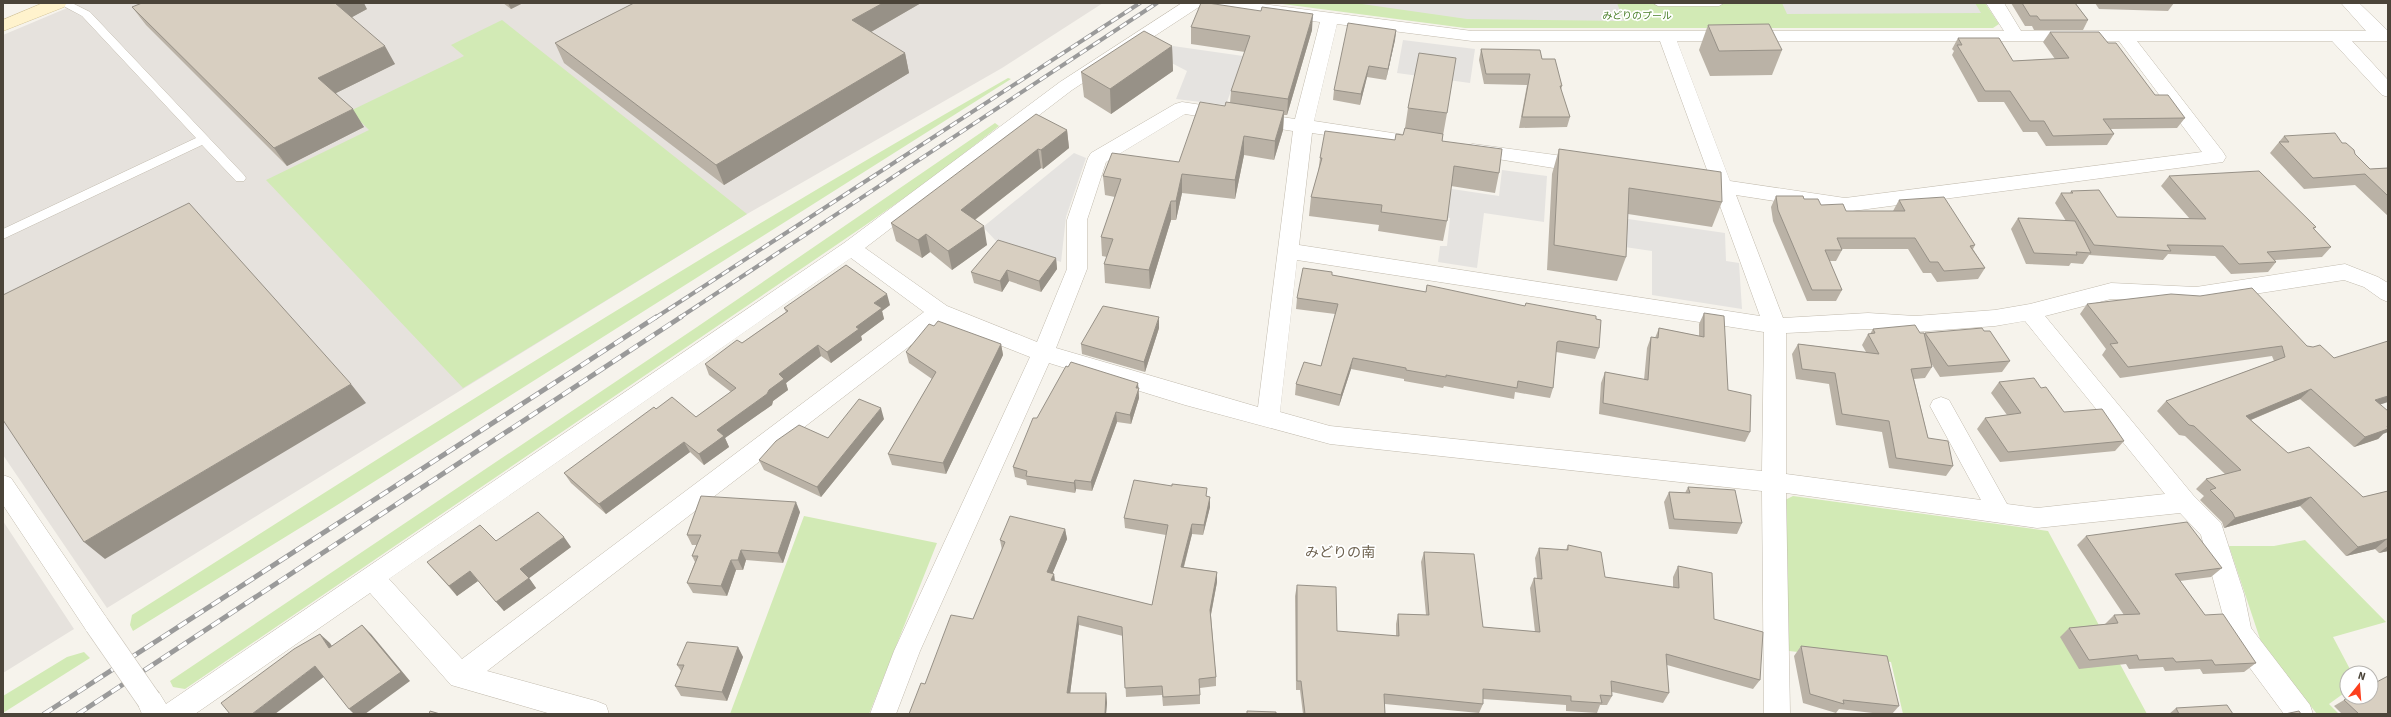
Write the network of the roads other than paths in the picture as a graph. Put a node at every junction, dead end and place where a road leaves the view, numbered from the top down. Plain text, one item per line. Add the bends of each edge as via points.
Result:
1 (58, 3) edge
2 (63, 3) edge
3 (1196, 3) edge
4 (1214, 3) edge
5 (1658, 3) edge
6 (1719, 3) edge
7 (1995, 3) edge
8 (2350, 3) edge
9 (1330, 17) junction
10 (3, 26) edge
11 (1666, 35) junction
12 (2015, 35) junction
13 (2123, 35) junction
14 (2337, 36) junction
15 (2385, 36) edge
16 (2388, 91) edge
17 (1302, 126) junction
18 (203, 140) junction
19 (1606, 169) edge
20 (240, 178) dead end
21 (1676, 179) edge
22 (1722, 186) junction
23 (3, 234) edge
24 (851, 248) junction
25 (1288, 250) junction
26 (2388, 294) edge
27 (939, 312) junction
28 (2030, 312) junction
29 (1776, 326) junction
30 (1043, 353) junction
31 (1941, 406) dead end
32 (1268, 419) junction
33 (1774, 482) junction
34 (3, 485) edge
35 (2185, 502) junction
36 (2000, 513) junction
37 (372, 578) junction
38 (460, 676) junction
39 (153, 707) edge
40 (173, 714) edge
41 (596, 714) edge
42 (883, 714) edge
43 (1777, 714) edge
44 (2300, 714) edge

1 - 10 street
2 - 18 lane via 86,14
3 - 24 street via 1066,86
4 - 9 street
5 - 6 lane
7 - 12 street
8 - 15 street
9 - 11 street via 1472,36
9 - 17 street
11 - 12 street
11 - 22 street
12 - 13 street
13 - 14 street
13 - 22 street via 2216,157 1845,205
14 - 15 street
14 - 16 street
17 - 19 street
17 - 25 street
17 - 30 street via 1182,108 1098,158 1077,220 1077,269
18 - 20 lane
18 - 23 lane
21 - 22 street
22 - 29 street
24 - 27 street
24 - 37 street
25 - 29 street
25 - 32 street
26 - 28 street via 2371,282 2345,272 2196,295 2111,290
27 - 30 street
27 - 38 street
28 - 29 street via 1915,324 1868,321
28 - 35 street
29 - 33 street
30 - 32 street
30 - 42 street via 908,651
31 - 36 street
32 - 33 street via 1330,435
33 - 36 street
33 - 43 street
34 - 39 street, bridge
35 - 36 street via 2037,518
35 - 44 street via 2212,530 2239,633
37 - 38 street
37 - 40 street
38 - 41 street

